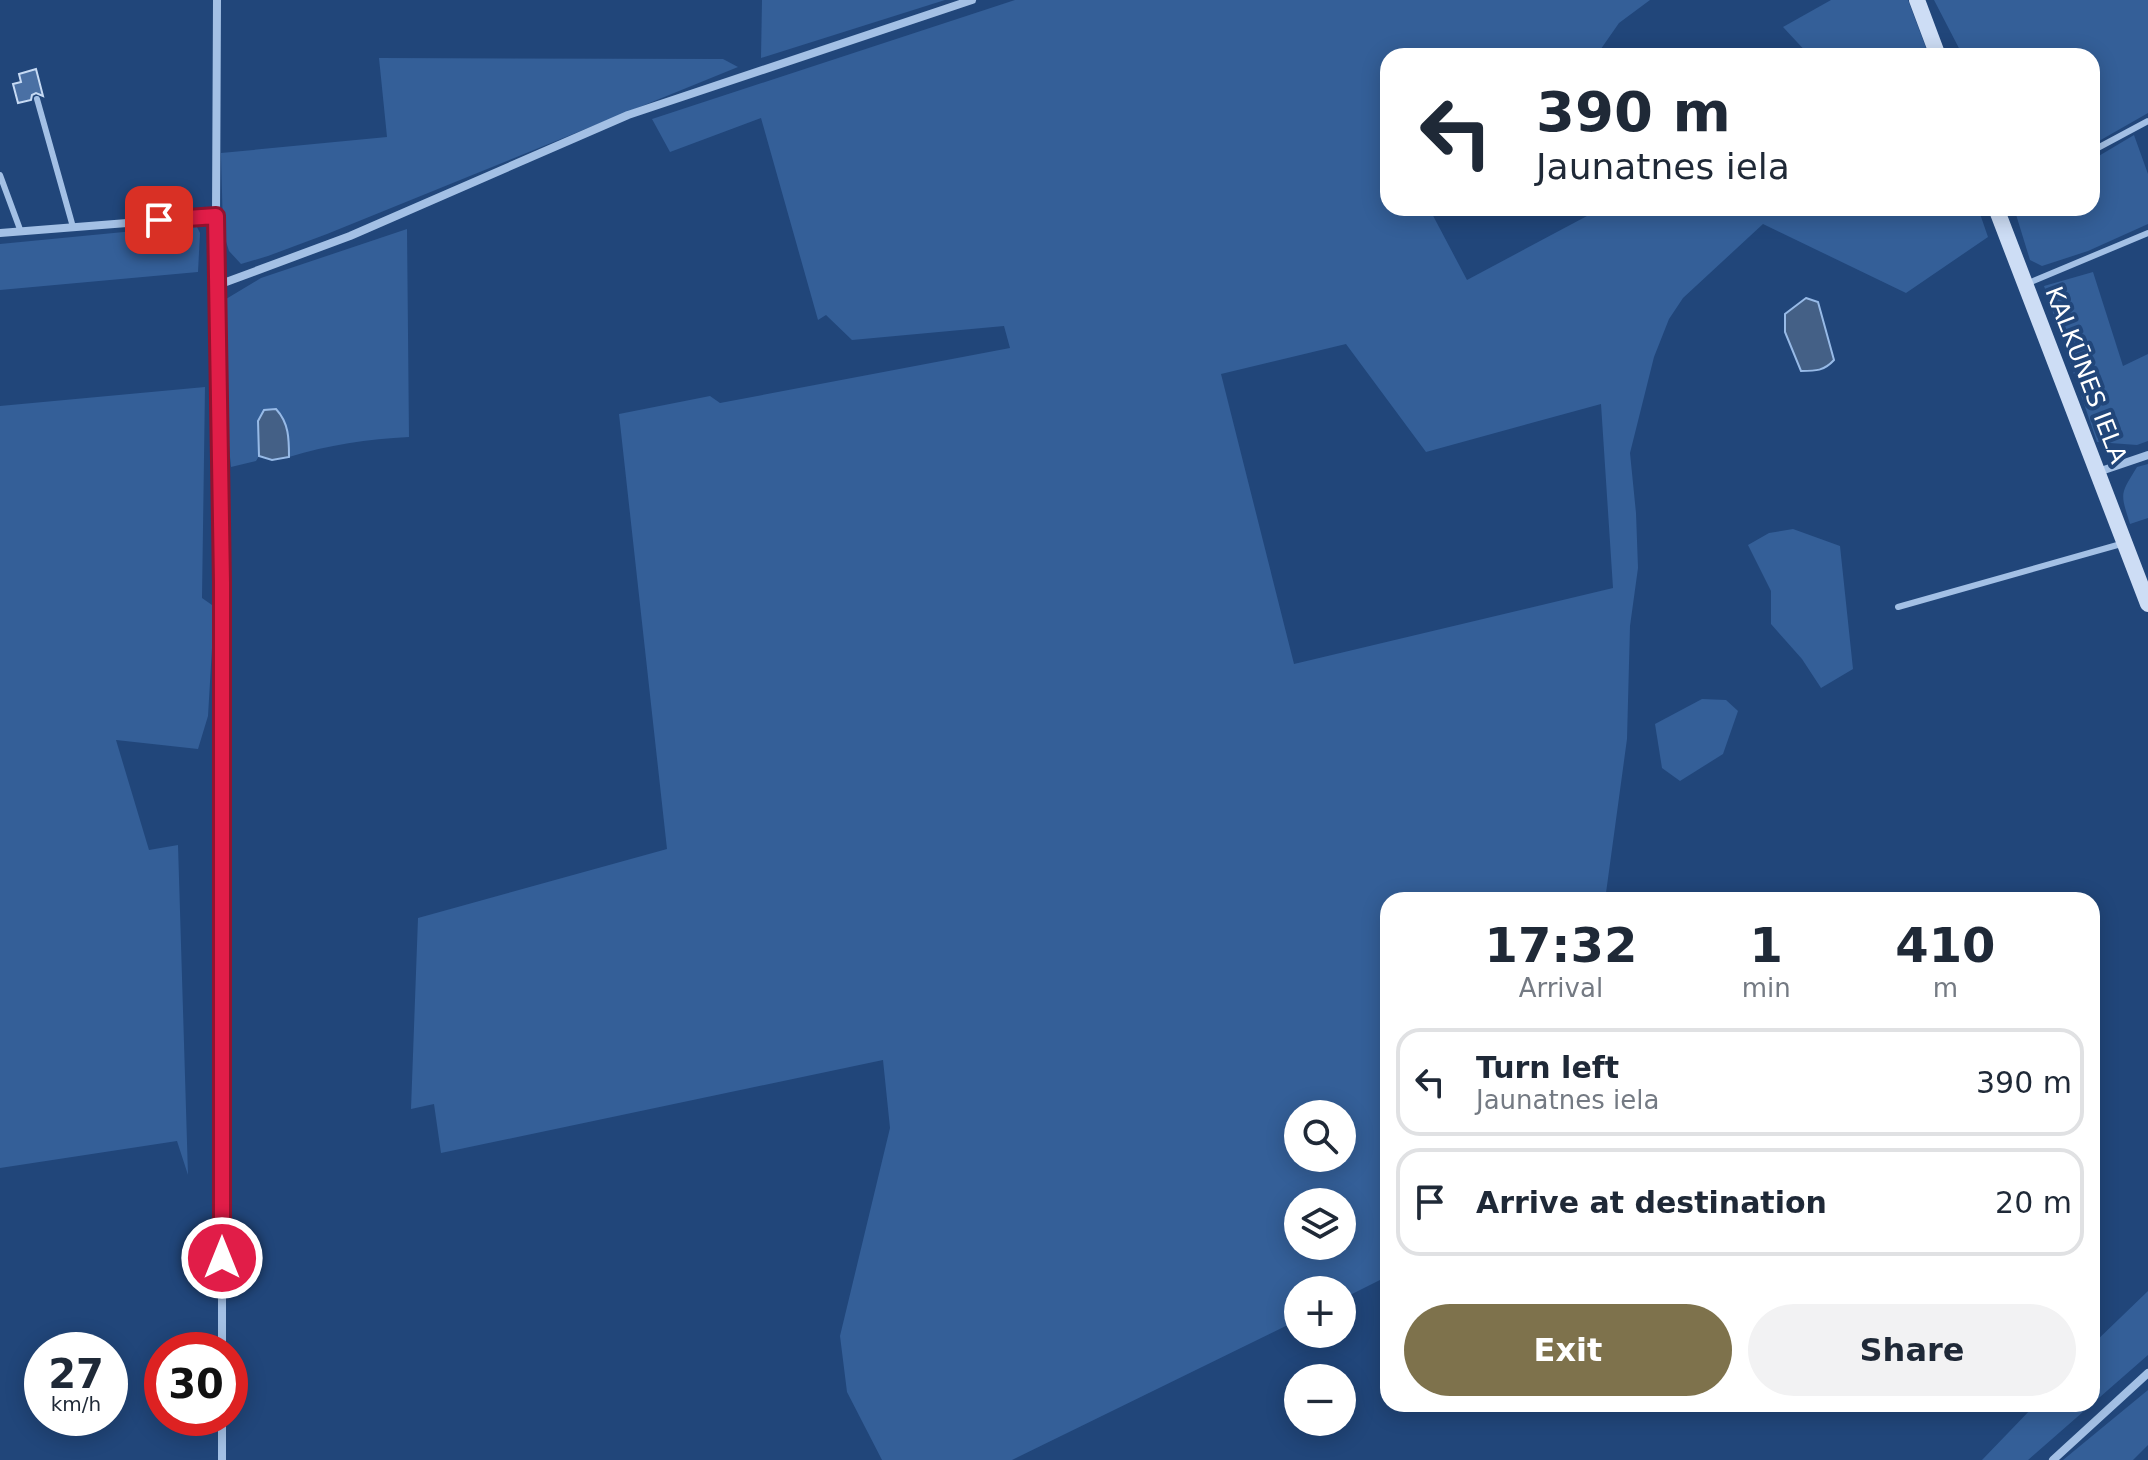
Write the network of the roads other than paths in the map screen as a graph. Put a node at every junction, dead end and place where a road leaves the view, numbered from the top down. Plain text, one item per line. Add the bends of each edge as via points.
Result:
1 (217, 0) edge
2 (972, 0) edge
3 (1917, 0) edge
4 (1935, 48) edge
5 (37, 99) dead end
6 (2148, 121) edge
7 (2100, 147) edge
8 (0, 175) edge
9 (216, 216) junction
10 (1999, 216) edge
11 (73, 227) junction
12 (21, 232) junction
13 (0, 233) edge
14 (2148, 233) edge
15 (2026, 284) junction
16 (218, 285) junction
17 (2148, 455) edge
18 (2098, 472) junction
19 (2125, 543) junction
20 (2148, 604) edge
21 (1898, 607) dead end
22 (222, 1332) edge
23 (2148, 1373) edge
24 (222, 1436) edge
25 (222, 1460) edge
26 (2053, 1460) edge

1 - 9 street
2 - 16 street via 628,115 350,236
3 - 4 main road
5 - 11 lane
6 - 7 lane
8 - 12 lane
9 - 11 street
9 - 16 street
10 - 15 main road, KALKŪNES IELA
11 - 12 street
12 - 13 street
14 - 15 lane
15 - 18 main road, KALKŪNES IELA
16 - 22 street
17 - 18 street
18 - 19 main road, KALKŪNES IELA
19 - 20 main road, KALKŪNES IELA
19 - 21 lane
23 - 26 street
24 - 25 street

